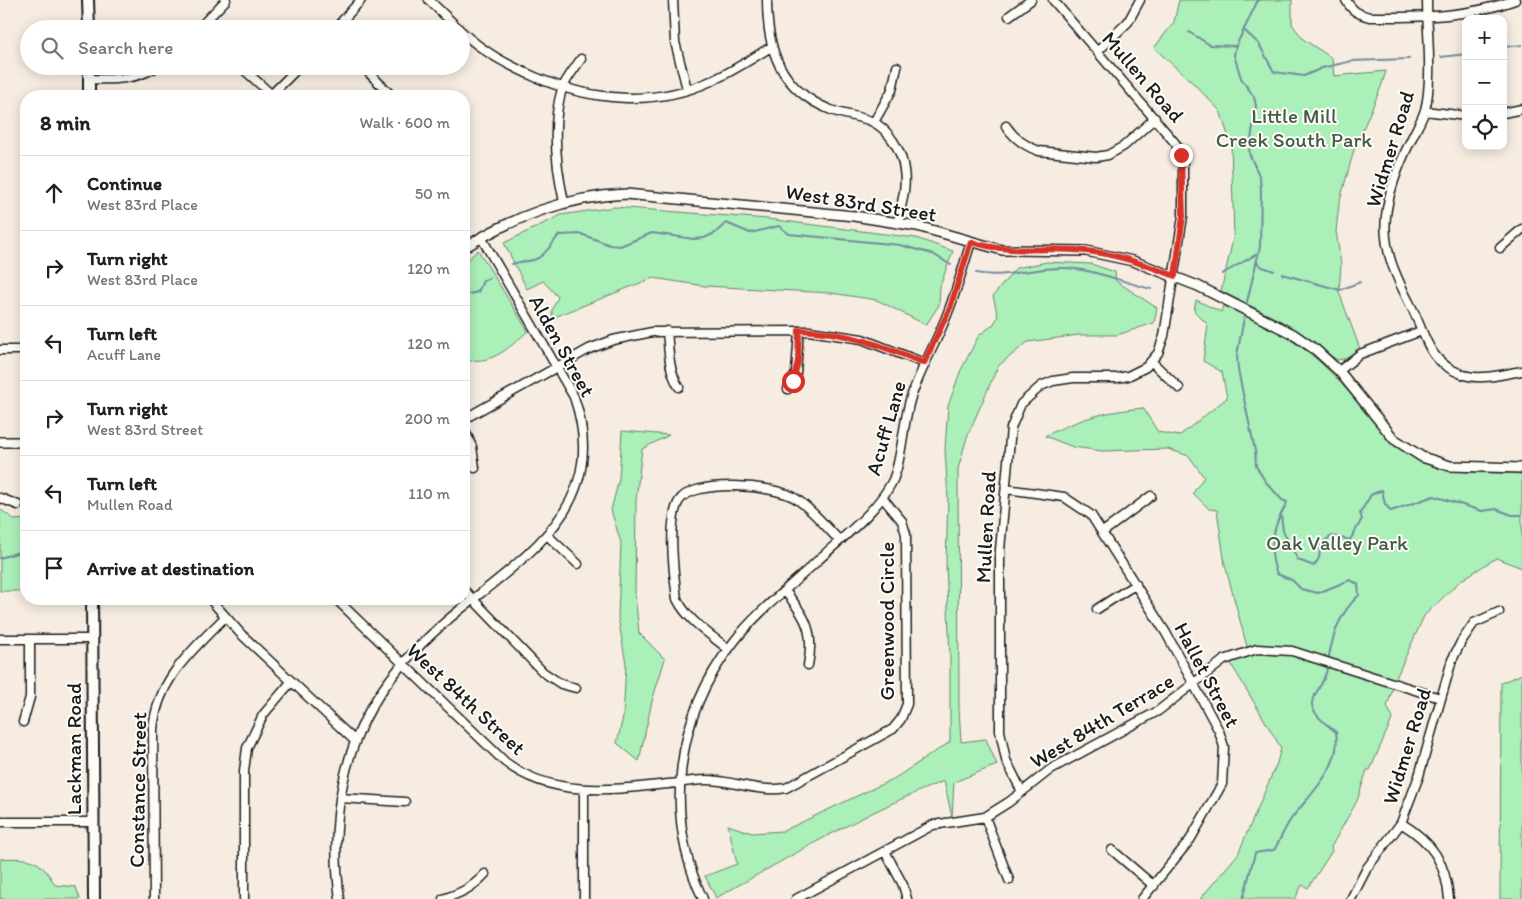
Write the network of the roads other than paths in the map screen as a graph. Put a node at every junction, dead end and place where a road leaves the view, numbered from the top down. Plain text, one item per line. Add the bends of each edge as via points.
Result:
1 (88, 0) edge
2 (226, 0) edge
3 (361, 0) edge
4 (429, 0) edge
5 (673, 0) edge
6 (767, 0) edge
7 (1032, 0) edge
8 (1053, 0) edge
9 (1140, 0) edge
10 (1346, 0) edge
11 (1427, 0) edge
12 (1515, 0) edge
13 (1009, 16) dead end
14 (1427, 17) junction
15 (89, 20) edge
16 (207, 20) edge
17 (343, 20) edge
18 (449, 20) edge
19 (470, 39) edge
20 (771, 47) junction
21 (1098, 51) junction
22 (580, 59) dead end
23 (897, 67) dead end
24 (89, 75) edge
25 (142, 75) edge
26 (249, 75) edge
27 (291, 75) edge
28 (371, 75) edge
29 (89, 79) junction
30 (563, 88) junction
31 (89, 90) edge
32 (265, 90) edge
33 (277, 90) edge
34 (386, 90) edge
35 (687, 90) junction
36 (1522, 109) edge
37 (1424, 110) junction
38 (1507, 112) edge
39 (1462, 115) edge
40 (1155, 118) junction
41 (874, 122) junction
42 (1006, 126) dead end
43 (564, 202) junction
44 (898, 222) junction
45 (1522, 229) edge
46 (481, 237) junction
47 (971, 242) junction
48 (470, 244) edge
49 (1500, 248) dead end
50 (1175, 276) junction
51 (799, 330) junction
52 (667, 331) junction
53 (1421, 331) junction
54 (0, 350) edge
55 (20, 350) edge
56 (1152, 362) junction
57 (924, 363) junction
58 (556, 366) junction
59 (1339, 371) junction
60 (1522, 371) edge
61 (679, 387) dead end
62 (1179, 388) dead end
63 (788, 389) dead end
64 (470, 416) edge
65 (0, 442) edge
66 (20, 442) edge
67 (470, 442) edge
68 (474, 468) dead end
69 (1522, 468) edge
70 (1006, 489) junction
71 (882, 496) junction
72 (1151, 496) dead end
73 (0, 498) edge
74 (18, 505) dead end
75 (1103, 532) junction
76 (548, 536) junction
77 (839, 540) junction
78 (578, 564) dead end
79 (1136, 584) junction
80 (785, 591) junction
81 (470, 596) edge
82 (474, 600) junction
83 (470, 603) edge
84 (92, 605) edge
85 (215, 605) edge
86 (342, 605) edge
87 (468, 605) edge
88 (1097, 610) dead end
89 (1499, 612) dead end
90 (225, 617) junction
91 (0, 639) edge
92 (30, 639) junction
93 (92, 639) junction
94 (728, 649) junction
95 (402, 664) junction
96 (808, 665) dead end
97 (292, 682) junction
98 (1193, 685) junction
99 (576, 688) dead end
100 (1440, 698) junction
101 (23, 722) dead end
102 (355, 741) junction
103 (680, 782) junction
104 (584, 789) junction
105 (1022, 792) junction
106 (340, 798) junction
107 (405, 802) dead end
108 (984, 817) junction
109 (0, 822) edge
110 (93, 822) junction
111 (1401, 823) junction
112 (1112, 850) dead end
113 (885, 851) junction
114 (485, 874) dead end
115 (1009, 880) dead end
116 (1154, 886) junction
117 (94, 899) edge
118 (154, 899) edge
119 (244, 899) edge
120 (340, 899) edge
121 (443, 899) edge
122 (584, 899) edge
123 (703, 899) edge
124 (796, 899) edge
125 (907, 899) edge
126 (1142, 899) edge
127 (1351, 899) edge
128 (1449, 899) edge

1 - 15 main road
2 - 16 street
3 - 17 street
4 - 18 street
5 - 35 street via 675,42
6 - 20 street
7 - 13 street
8 - 21 street, Mullen Road
9 - 21 street via 1128,22
10 - 14 street via 1352,10 1370,17
11 - 14 street, Widmer Road
12 - 14 street via 1470,13
14 - 37 street, Widmer Road via 1428,92
19 - 30 street via 497,59
20 - 35 street via 726,74
20 - 41 street via 784,73 803,94 831,110
21 - 40 street, Mullen Road
22 - 30 street
23 - 41 street via 892,90
24 - 29 main road
25 - 29 street via 126,79
26 - 32 street
27 - 33 street
28 - 34 street
29 - 31 main road
30 - 35 street via 622,98
30 - 43 street via 556,128 556,152
36 - 38 street
37 - 39 street
37 - 53 street, Widmer Road via 1394,181 1386,217 1388,253 1393,272
40 - 42 street via 1117,150 1096,157 1030,148
40 - 50 street, Mullen Road via 1176,144 1183,164 1183,216
41 - 44 street via 893,142 904,165 905,180
43 - 44 street, West 83rd Street via 600,195 647,194
43 - 46 street, West 83rd Street via 509,222
44 - 47 street, West 83rd Street
45 - 49 street
46 - 48 street, West 83rd Street
46 - 58 street, Alden Street
47 - 50 street, West 83rd Street via 1008,250 1086,251 1133,261
47 - 57 street, Acuff Lane via 950,308
50 - 56 street, Mullen Road via 1162,344
50 - 59 street, West 83rd Street via 1300,339
51 - 52 street
51 - 57 street via 862,339
51 - 63 street via 796,373
52 - 58 street via 613,340
52 - 61 street via 669,362
53 - 59 street via 1360,354
53 - 60 street, Widmer Road via 1434,356 1461,374 1486,377
54 - 55 street
56 - 62 street
56 - 70 street, Mullen Road via 1128,376 1060,379 1047,383 1030,395 1021,404 1011,428
57 - 71 street, Acuff Lane via 906,412 893,480
58 - 64 street
58 - 76 street, Alden Street via 574,398 584,442 583,462 572,499
59 - 69 street, West 83rd Street via 1394,439 1422,457 1450,466
65 - 66 street
67 - 68 street
70 - 75 street, Hallet Street via 1064,497 1090,515
70 - 105 street, Mullen Road via 1000,550 1000,731 1006,760
71 - 77 street, Acuff Lane
71 - 103 street, Greenwood Circle via 902,521 907,541 908,692 901,719 879,738 786,788 755,788 707,780
72 - 75 street
73 - 74 street
75 - 79 street, Hallet Street
76 - 78 street
76 - 82 street, Alden Street
77 - 80 street, Acuff Lane
77 - 94 street via 807,507 780,491 714,487 681,492 674,522 677,599 691,619
79 - 88 street
79 - 98 street, Hallet Street
80 - 94 street, Acuff Lane via 750,623
80 - 96 street via 810,630
81 - 82 street
82 - 83 street, Alden Street
82 - 99 street via 552,679
84 - 93 main road, Lackman Road
85 - 90 street
86 - 95 street, West 84th Street
87 - 95 street, Alden Street
89 - 100 street, Widmer Road via 1474,623 1452,660
90 - 97 street
90 - 118 street, Constance Street via 177,667 158,702 153,729
91 - 92 street
92 - 93 street
92 - 101 street via 30,697
93 - 110 main road, Lackman Road
94 - 103 street, Acuff Lane via 709,677 695,708 686,735
95 - 102 street, Alden Street via 379,694
95 - 104 street, West 84th Street via 517,771 547,785
97 - 102 street
97 - 119 street via 263,715 247,748 244,771
98 - 100 street, West 84th Terrace via 1224,660 1257,649 1280,649
98 - 105 street, West 84th Terrace via 1158,712 1051,769
98 - 116 street, Hallet Street via 1224,747 1222,784 1190,840
100 - 111 street, Widmer Road
102 - 106 street, Alden Street
103 - 104 street, West 84th Street
103 - 123 street, Acuff Lane via 684,851
104 - 122 street
105 - 108 street, West 84th Terrace
106 - 107 street
106 - 120 street, Alden Street via 336,851
108 - 113 street, West 84th Terrace via 933,826
108 - 115 street
109 - 110 street
110 - 117 main road, Lackman Road
111 - 127 street, Widmer Road via 1367,868
111 - 128 street via 1420,834 1433,849 1443,866
112 - 116 street
113 - 124 street, West 84th Terrace
113 - 125 street
114 - 121 street via 464,892
116 - 126 street, Hallet Street

